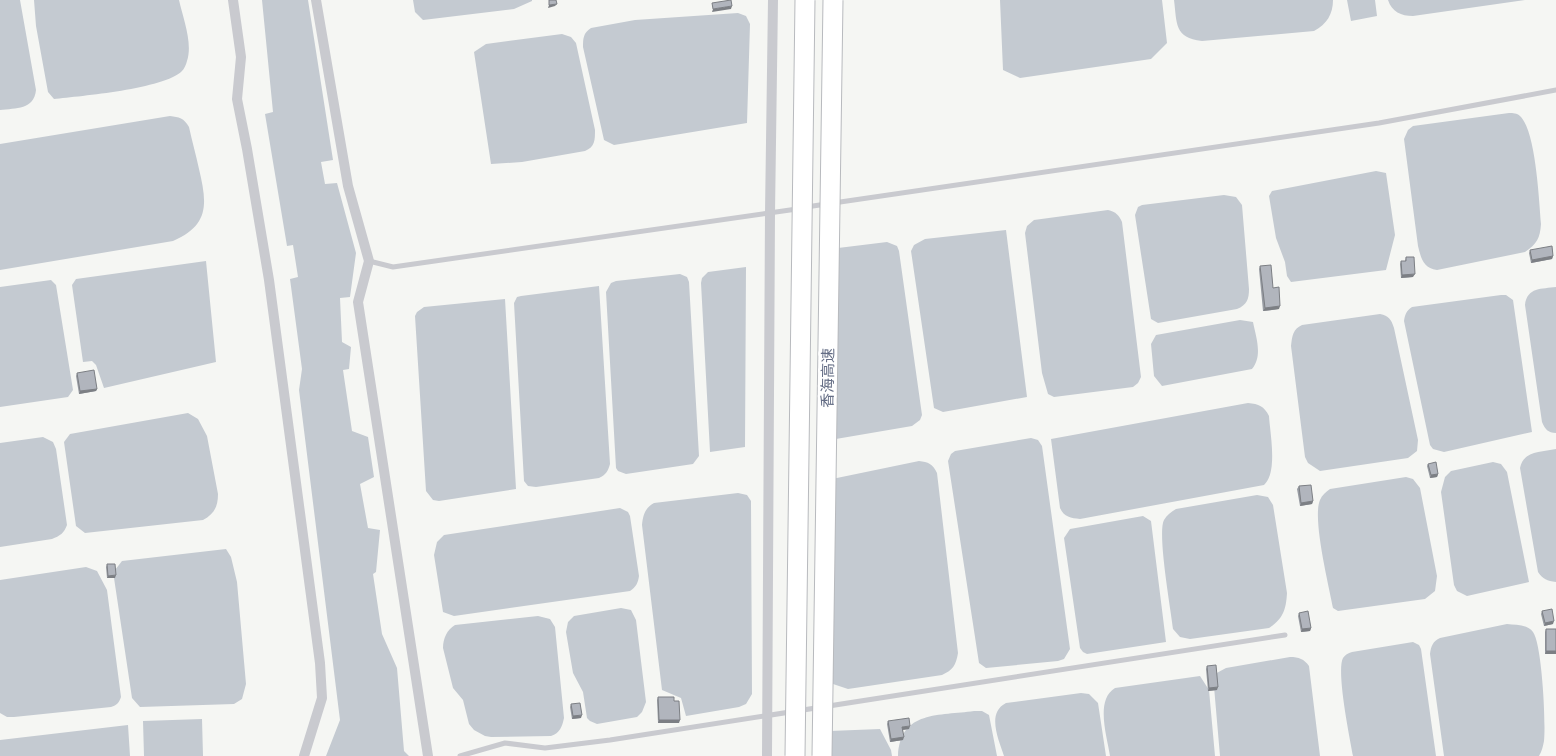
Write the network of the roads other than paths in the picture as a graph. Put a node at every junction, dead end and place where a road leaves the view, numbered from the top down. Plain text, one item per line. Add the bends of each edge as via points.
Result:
1 (233, 0) edge
2 (316, 0) edge
3 (773, 0) edge
4 (805, 0) edge
5 (833, 0) edge
6 (1556, 90) edge
7 (770, 212) junction
8 (369, 261) junction
9 (1285, 635) dead end
10 (767, 716) junction
11 (304, 756) edge
12 (428, 756) edge
13 (460, 756) edge
14 (767, 756) edge
15 (795, 756) edge
16 (822, 756) edge

1 - 11 street via 241,57 237,98 269,280 320,664 322,698
2 - 8 street via 348,186
3 - 7 street
4 - 15 highway, 香海高速, bridge
5 - 16 highway, 香海高速, bridge
6 - 7 lane via 1379,123
7 - 8 lane via 393,267
7 - 10 street
8 - 12 street via 358,302
9 - 10 lane
10 - 13 lane via 545,748 505,743
10 - 14 street

